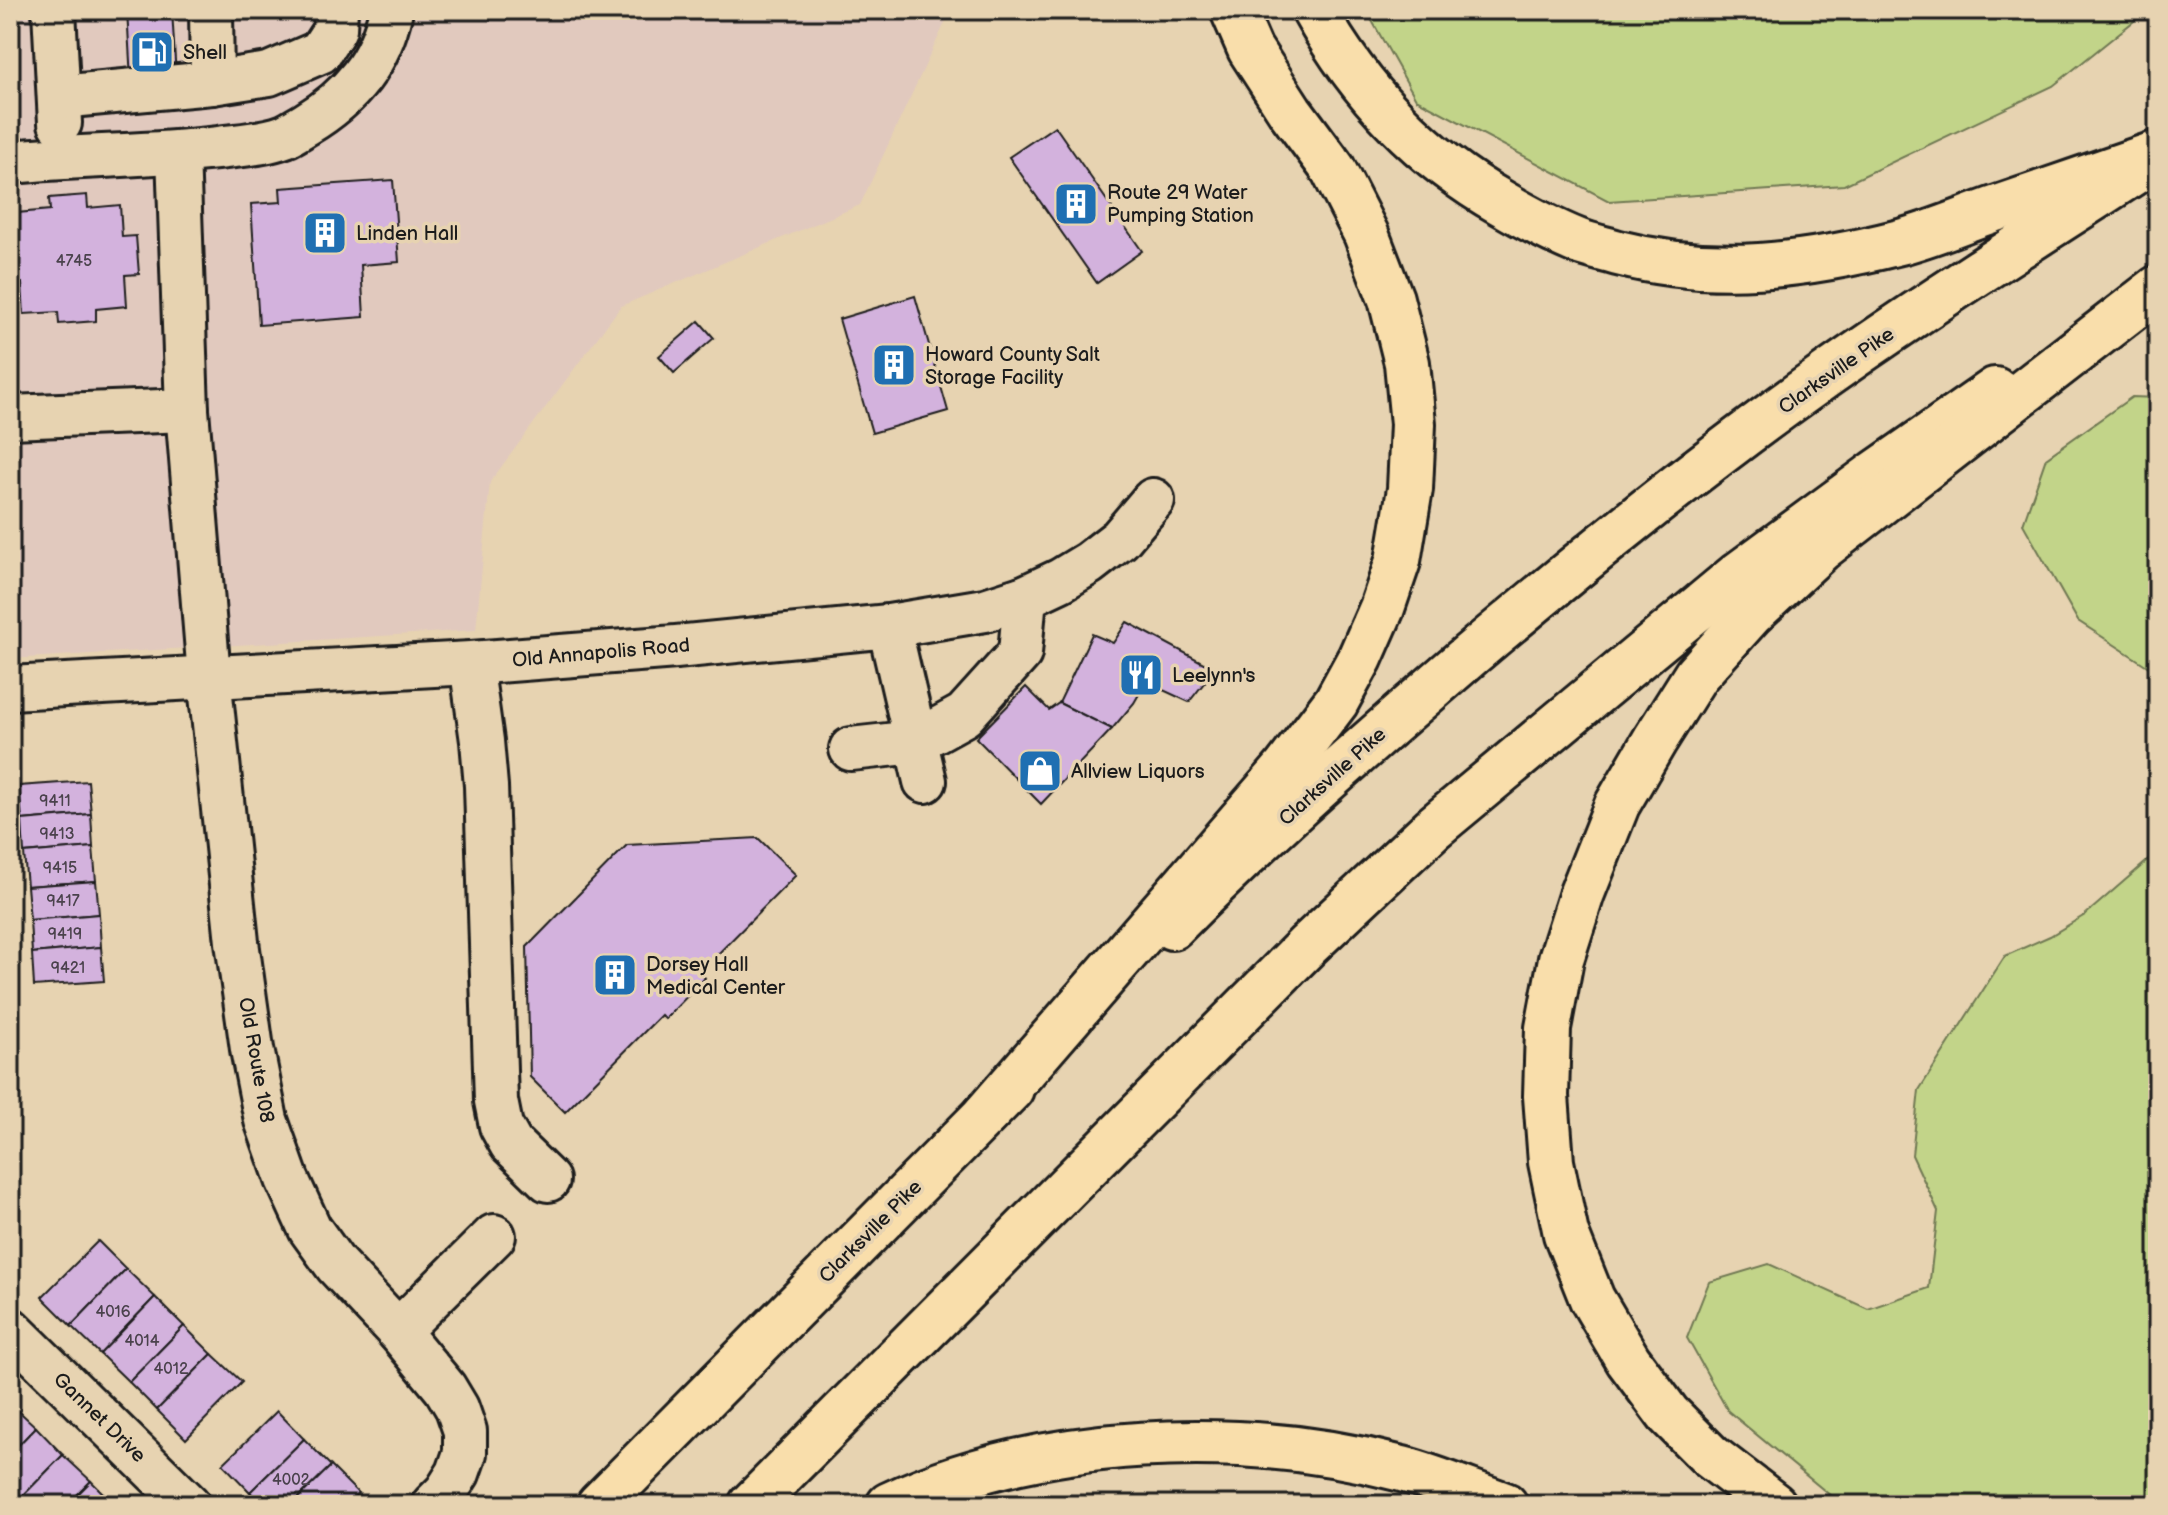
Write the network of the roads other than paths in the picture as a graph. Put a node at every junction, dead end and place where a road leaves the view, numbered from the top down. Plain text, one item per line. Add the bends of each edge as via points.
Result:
1 (54, 10) edge
2 (211, 10) edge
3 (336, 10) edge
4 (391, 10) edge
5 (1233, 10) edge
6 (1314, 10) edge
7 (212, 83) junction
8 (59, 97) junction
9 (178, 153) junction
10 (2158, 155) edge
11 (62, 156) junction
12 (10, 162) edge
13 (2158, 286) edge
14 (187, 410) junction
15 (10, 417) edge
16 (1153, 500) dead end
17 (1025, 597) junction
18 (889, 626) junction
19 (471, 663) junction
20 (209, 676) junction
21 (10, 688) edge
22 (851, 749) dead end
23 (920, 761) junction
24 (985, 1115) junction
25 (548, 1180) dead end
26 (494, 1236) dead end
27 (10, 1329) edge
28 (398, 1331) junction
29 (189, 1505) edge
30 (433, 1505) edge
31 (599, 1505) edge
32 (751, 1505) edge
33 (889, 1505) edge
34 (1505, 1505) edge
35 (1774, 1505) edge

1 - 8 street
2 - 7 street
3 - 7 street via 335,29 320,52 269,74
4 - 9 street via 373,62 350,92 318,117 284,136
5 - 24 main road via 1250,49 1333,169 1391,299 1407,363 1413,424 1410,489 1398,561 1382,608 1336,702 1285,769
6 - 10 main road via 1350,69 1390,118 1432,155 1522,214 1579,242 1641,258 1754,268 1819,260 1902,241
7 - 8 street
8 - 11 street
9 - 11 street
9 - 14 street, Old Route 108
10 - 24 main road, Clarksville Pike via 1811,386 1668,492 1362,747 1227,871
11 - 12 street
13 - 32 main road via 2024,370 1739,574 1433,828 1308,945
13 - 35 main road via 1822,548 1696,675 1617,805 1561,959 1548,1028 1546,1096 1551,1162 1566,1234 1592,1299 1668,1414 1710,1456
14 - 15 street
14 - 20 street, Old Route 108
16 - 17 street, Old Annapolis Road via 1120,539 1089,563
17 - 18 street, Old Annapolis Road via 985,610
17 - 23 street via 1020,653
18 - 19 street, Old Annapolis Road
18 - 23 street
19 - 20 street, Old Annapolis Road
19 - 25 street via 486,786 496,1101 511,1144
20 - 21 street, Old Annapolis Road
20 - 28 street, Old Route 108 via 237,942 266,1120 310,1229
22 - 23 street
24 - 31 main road, Clarksville Pike
26 - 28 street
27 - 29 street, Gannet Drive
28 - 30 street, Old Route 108 via 445,1388 465,1431 458,1473
33 - 34 main road via 982,1471 1050,1455 1196,1443 1339,1455 1403,1469

